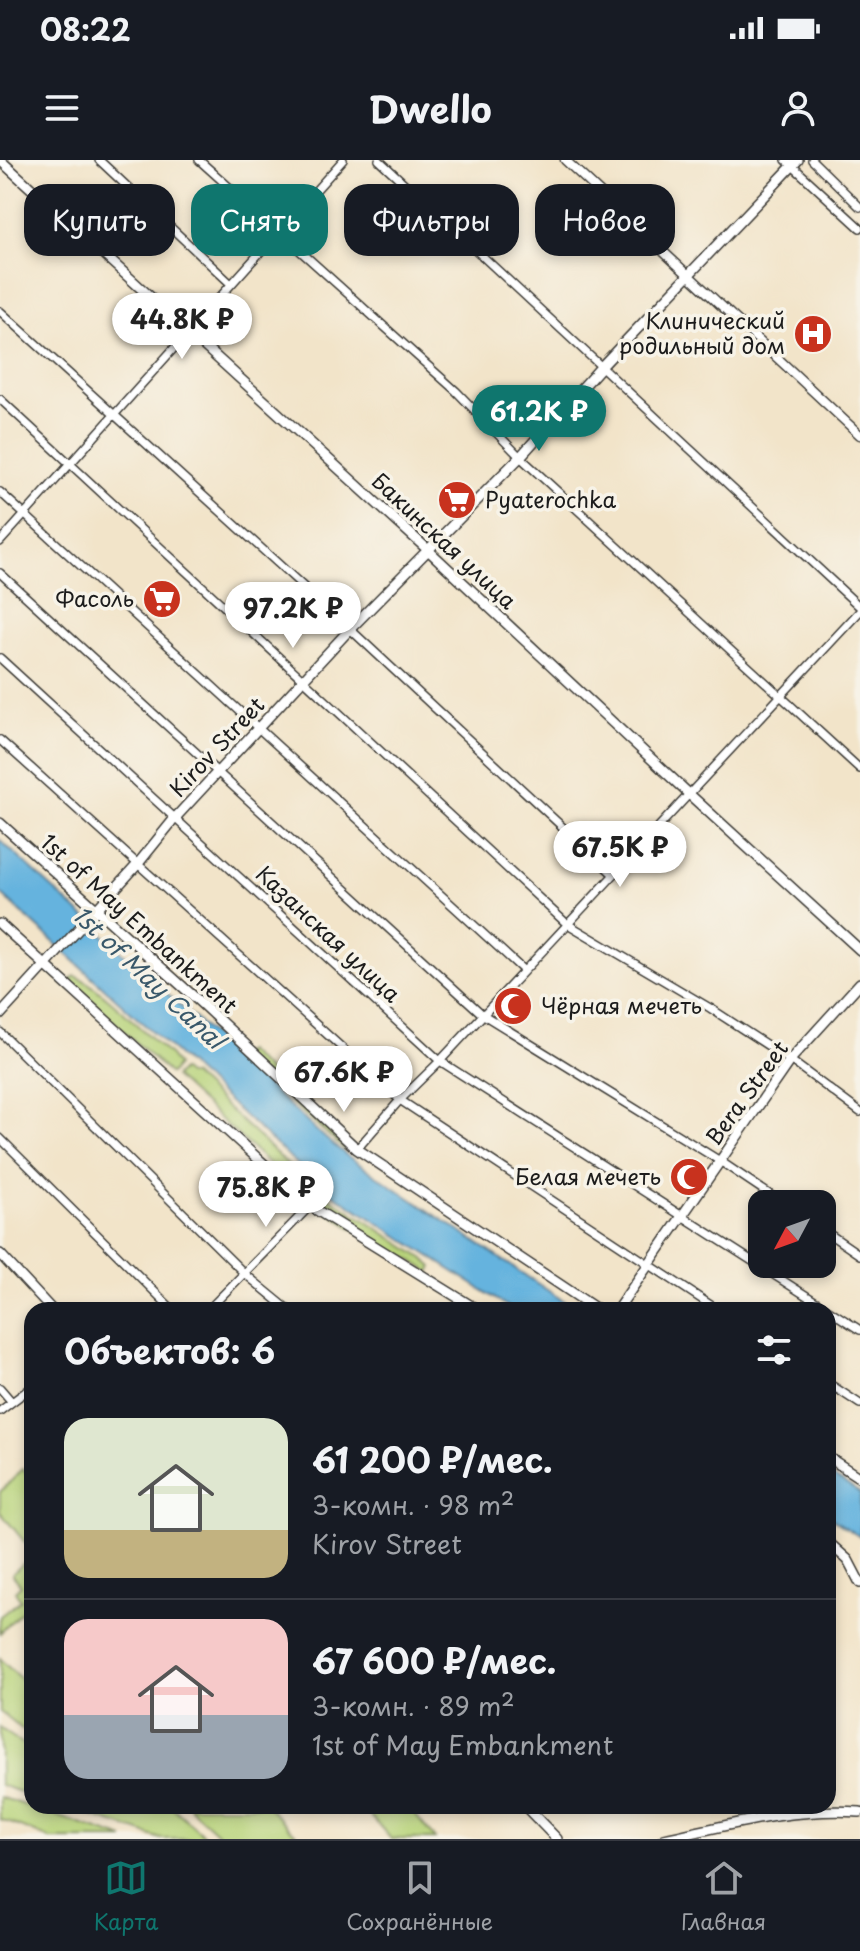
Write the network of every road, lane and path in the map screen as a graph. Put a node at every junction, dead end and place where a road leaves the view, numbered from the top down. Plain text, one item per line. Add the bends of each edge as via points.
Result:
1 (0, 160) edge
2 (99, 160) edge
3 (199, 160) edge
4 (343, 160) edge
5 (379, 160) edge
6 (565, 160) edge
7 (812, 160) edge
8 (792, 162) edge
9 (226, 184) edge
10 (321, 184) edge
11 (860, 207) edge
12 (860, 228) edge
13 (256, 256) edge
14 (306, 256) edge
15 (688, 274) junction
16 (231, 284) junction
17 (0, 311) edge
18 (188, 331) junction
19 (601, 367) junction
20 (0, 399) edge
21 (113, 415) junction
22 (860, 435) edge
23 (520, 457) junction
24 (71, 463) junction
25 (0, 492) edge
26 (25, 516) junction
27 (0, 542) edge
28 (427, 549) junction
29 (0, 573) edge
30 (860, 609) edge
31 (350, 629) junction
32 (0, 658) edge
33 (303, 680) junction
34 (780, 695) junction
35 (258, 730) junction
36 (0, 740) edge
37 (860, 769) edge
38 (219, 773) junction
39 (689, 794) junction
40 (175, 818) junction
41 (0, 823) edge
42 (137, 865) junction
43 (613, 874) junction
44 (93, 912) junction
45 (566, 923) junction
46 (0, 924) edge
47 (860, 950) edge
48 (46, 965) junction
49 (523, 970) junction
50 (860, 983) edge
51 (482, 1014) junction
52 (0, 1015) edge
53 (0, 1032) edge
54 (790, 1060) junction
55 (440, 1061) junction
56 (400, 1100) junction
57 (860, 1112) edge
58 (0, 1138) edge
59 (357, 1149) junction
60 (720, 1161) junction
61 (763, 1190) edge
62 (310, 1206) junction
63 (682, 1215) junction
64 (836, 1239) edge
65 (0, 1254) edge
66 (860, 1255) edge
67 (649, 1265) junction
68 (244, 1273) junction
69 (45, 1302) edge
70 (165, 1302) edge
71 (216, 1302) edge
72 (279, 1302) edge
73 (465, 1302) edge
74 (586, 1302) edge
75 (623, 1302) edge
76 (706, 1302) edge
77 (817, 1302) edge
78 (836, 1314) edge
79 (860, 1330) edge
80 (0, 1388) edge
81 (836, 1388) edge
82 (24, 1393) edge
83 (12, 1402) junction
84 (860, 1404) edge
85 (0, 1411) edge
86 (836, 1462) edge
87 (860, 1478) edge
88 (836, 1549) edge
89 (860, 1583) edge
90 (836, 1809) edge
91 (860, 1812) edge
92 (533, 1814) edge
93 (778, 1814) edge
94 (557, 1839) edge
95 (664, 1839) edge

1 - 18 main road, Бакинская улица
2 - 16 street
3 - 9 street
4 - 10 street
5 - 19 street
6 - 15 street
7 - 11 street
8 - 12 street
8 - 15 main road, Kirov Street
13 - 16 street
14 - 23 street via 456,391
15 - 19 main road, Kirov Street
15 - 22 street
16 - 18 street
17 - 21 street
18 - 21 street
18 - 28 main road, Бакинская улица
19 - 23 main road, Kirov Street
19 - 30 street
20 - 24 street
21 - 24 street
21 - 31 street
23 - 28 main road, Kirov Street
23 - 34 street
24 - 26 street
24 - 33 street
25 - 26 street
26 - 27 street
26 - 35 street
28 - 31 main road, Kirov Street
28 - 39 main road, Бакинская улица
29 - 38 street
30 - 34 street
31 - 33 main road, Kirov Street
31 - 43 street
32 - 40 street, Казанская улица
33 - 35 main road, Kirov Street
33 - 45 street
34 - 37 street
34 - 39 street
35 - 38 main road, Kirov Street
35 - 49 street
36 - 42 street
38 - 40 main road, Kirov Street
38 - 51 street
39 - 43 street
39 - 47 main road, Бакинская улица
40 - 42 main road, Kirov Street
40 - 55 street, Казанская улица
41 - 44 main road, 1st of May Embankment
42 - 44 main road, Kirov Street
42 - 56 street
43 - 45 street
44 - 48 main road, Kirov Street
44 - 59 main road, 1st of May Embankment
45 - 49 street
45 - 54 street
46 - 48 main road
48 - 52 main road
48 - 62 main road
49 - 51 street
50 - 54 main road, Bera Street
51 - 55 street
51 - 60 street
53 - 68 street
54 - 57 street
54 - 60 main road, Bera Street
55 - 56 street
55 - 63 street, Казанская улица
56 - 59 street
56 - 67 street
58 - 70 street
59 - 74 main road, 1st of May Embankment
60 - 61 street
60 - 63 main road, Bera Street
62 - 68 street
62 - 73 main road
63 - 67 main road, Bera Street
63 - 77 street, Казанская улица
64 - 66 street
65 - 69 main road
67 - 75 main road, Bera Street
67 - 76 street
68 - 71 street
68 - 72 street
78 - 79 street, Казанская улица
80 - 83 street
81 - 84 street
82 - 83 street
83 - 85 street
86 - 87 main road
88 - 89 main road
90 - 91 main road
92 - 94 main road
93 - 95 main road

